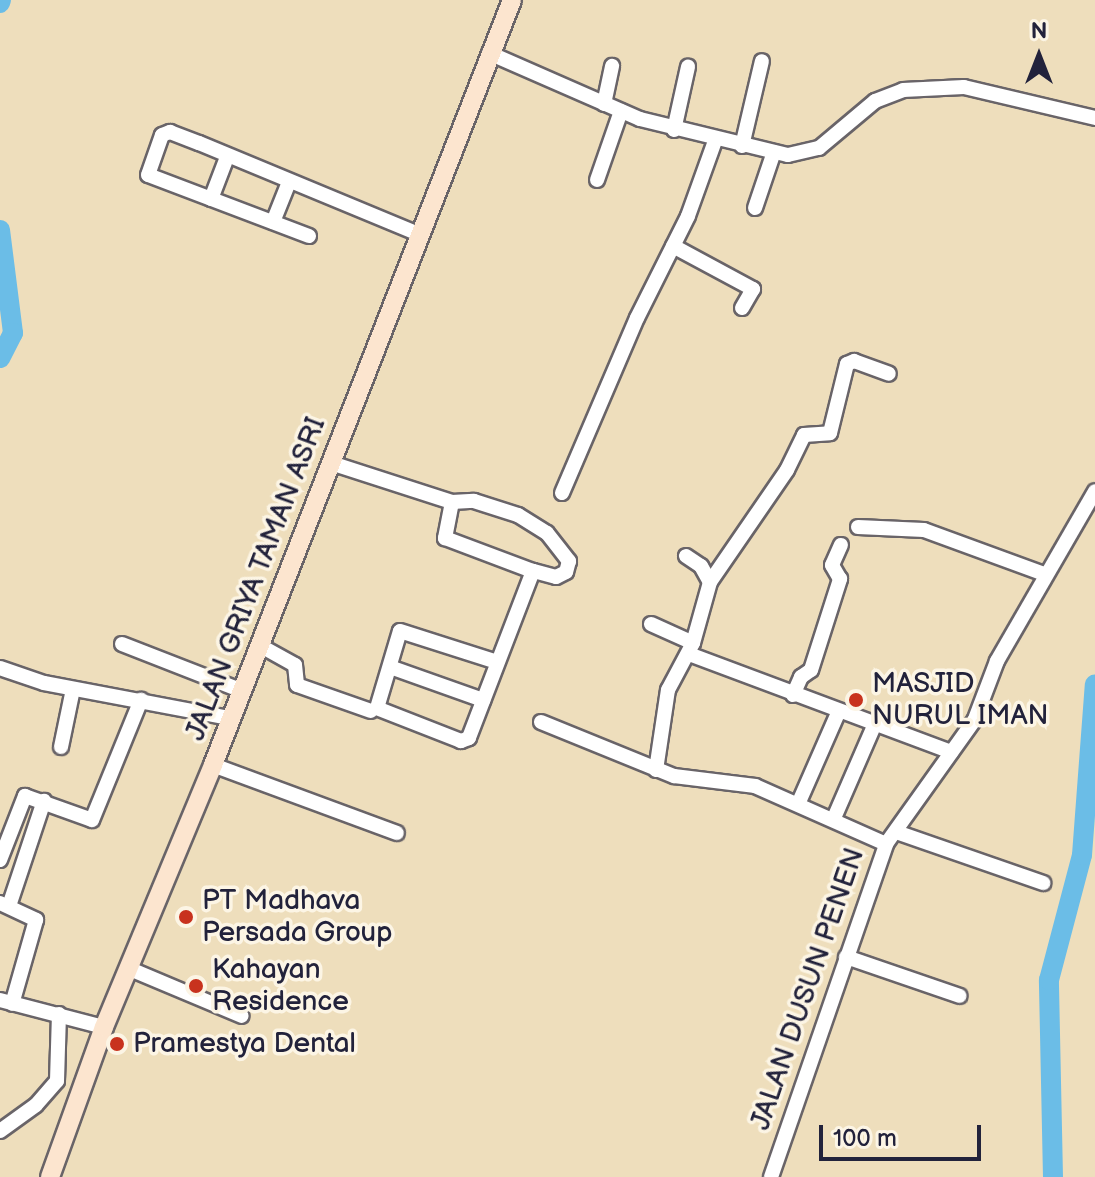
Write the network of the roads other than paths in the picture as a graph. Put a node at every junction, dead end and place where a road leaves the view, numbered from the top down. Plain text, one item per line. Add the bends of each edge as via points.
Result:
1 (512, 0) edge
2 (489, 53) junction
3 (762, 61) dead end
4 (612, 66) dead end
5 (688, 67) dead end
6 (604, 104) junction
7 (621, 111) junction
8 (1095, 118) edge
9 (674, 130) junction
10 (715, 141) junction
11 (742, 146) junction
12 (774, 152) junction
13 (227, 157) junction
14 (597, 180) dead end
15 (289, 182) junction
16 (211, 199) junction
17 (755, 208) dead end
18 (273, 222) junction
19 (421, 235) junction
20 (309, 236) dead end
21 (673, 246) junction
22 (742, 308) dead end
23 (889, 374) dead end
24 (331, 463) junction
25 (1095, 491) edge
26 (562, 493) dead end
27 (452, 502) junction
28 (1090, 507) edge
29 (858, 527) dead end
30 (841, 545) dead end
31 (686, 556) dead end
32 (533, 571) junction
33 (1044, 574) junction
34 (710, 582) junction
35 (651, 624) dead end
36 (122, 644) dead end
37 (259, 645) junction
38 (691, 649) junction
39 (497, 662) junction
40 (390, 667) junction
41 (0, 668) edge
42 (73, 689) junction
43 (240, 690) junction
44 (793, 695) junction
45 (141, 700) junction
46 (483, 700) junction
47 (371, 711) dead end
48 (838, 713) junction
49 (230, 718) junction
50 (541, 722) dead end
51 (874, 726) junction
52 (61, 747) dead end
53 (951, 752) junction
54 (213, 765) junction
55 (656, 770) junction
56 (44, 801) junction
57 (799, 802) junction
58 (834, 818) junction
59 (397, 833) dead end
60 (891, 838) junction
61 (0, 860) edge
62 (1043, 883) dead end
63 (4, 904) edge
64 (846, 957) junction
65 (130, 969) junction
66 (960, 996) dead end
67 (6, 1002) edge
68 (59, 1014) junction
69 (242, 1016) dead end
70 (104, 1027) junction
71 (0, 1131) edge
72 (50, 1177) edge
73 (771, 1177) edge

1 - 2 street, JALAN GRIYA TAMAN ASRI
2 - 6 street
2 - 19 street, JALAN GRIYA TAMAN ASRI
3 - 11 street
4 - 6 street
5 - 9 street
6 - 7 street
7 - 9 street
7 - 14 street
8 - 12 street via 947,85 903,90 875,101 819,148 803,154
9 - 10 street
10 - 11 street
10 - 21 street
11 - 12 street
12 - 17 street
13 - 15 street
13 - 16 street
13 - 16 street via 170,132 162,135 149,164 148,175
15 - 18 street
15 - 19 street
16 - 18 street
18 - 20 street
19 - 24 street, JALAN GRIYA TAMAN ASRI
21 - 22 street via 753,289
21 - 26 street
23 - 34 street via 854,361 847,364 830,433 804,435
24 - 27 street
24 - 37 street, JALAN GRIYA TAMAN ASRI
25 - 28 street, JALAN DUSUN PENEN
27 - 32 street via 445,538
27 - 32 street via 474,501 518,515 547,533 569,561 566,572 556,577
28 - 33 street, JALAN DUSUN PENEN
29 - 33 street via 924,530
30 - 44 street via 832,565 840,579 811,670 801,677
31 - 34 street via 701,566
32 - 39 street
33 - 53 street, JALAN DUSUN PENEN via 997,661 975,719
34 - 38 street
35 - 38 street
36 - 43 street
37 - 43 street, JALAN GRIYA TAMAN ASRI
37 - 47 street via 295,665 297,685
38 - 44 street
38 - 55 street via 668,690
39 - 40 street via 407,630 398,635
39 - 46 street
40 - 46 street
40 - 46 street via 377,708 461,741 471,735
41 - 42 street
42 - 45 street
42 - 52 street
43 - 49 street, JALAN GRIYA TAMAN ASRI
44 - 48 street
45 - 49 street
45 - 56 street via 92,820
48 - 51 street
48 - 57 street
49 - 54 street, JALAN GRIYA TAMAN ASRI
50 - 55 street
51 - 53 street
51 - 58 street
53 - 60 street, JALAN DUSUN PENEN
54 - 59 street
54 - 65 street, JALAN GRIYA TAMAN ASRI
55 - 57 street via 695,780 740,782
56 - 61 street via 25,796 19,801
56 - 63 street
57 - 58 street
58 - 60 street
60 - 62 street
60 - 64 street, JALAN DUSUN PENEN
63 - 67 street via 36,920
64 - 66 street
64 - 73 street, JALAN DUSUN PENEN
65 - 69 street
65 - 70 street, JALAN GRIYA TAMAN ASRI
67 - 68 street
68 - 70 street
68 - 71 street via 57,1081 36,1105
70 - 72 street, JALAN GRIYA TAMAN ASRI

